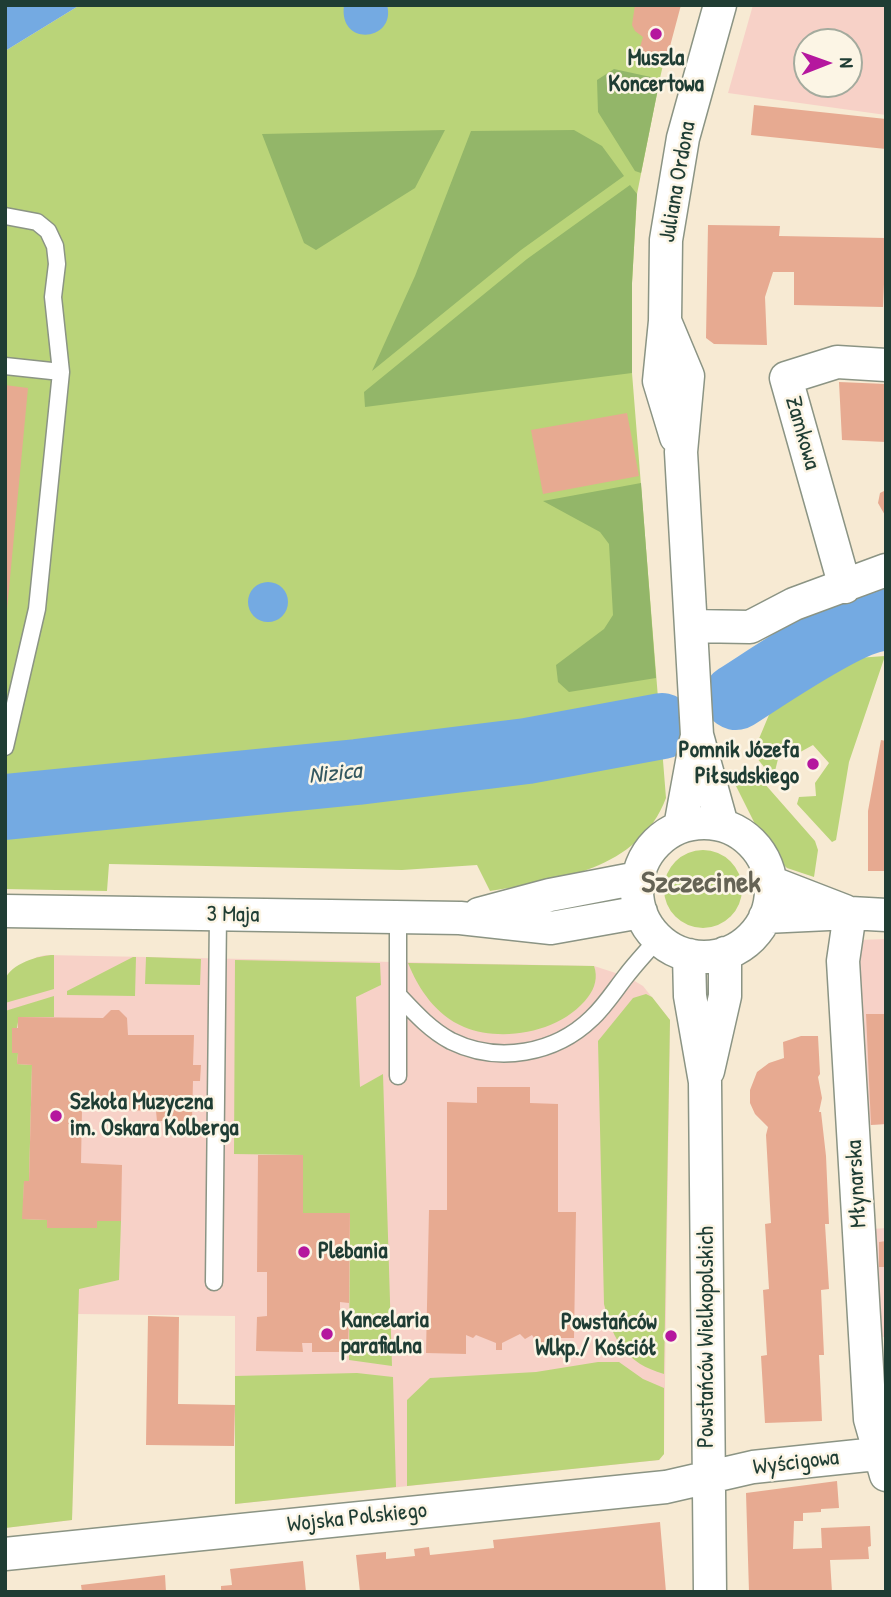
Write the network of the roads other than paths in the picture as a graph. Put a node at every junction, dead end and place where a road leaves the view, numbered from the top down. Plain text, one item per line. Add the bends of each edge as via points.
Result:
1 (720, 5) edge
2 (5, 216) edge
3 (886, 365) edge
4 (5, 366) edge
5 (61, 372) junction
6 (886, 570) edge
7 (845, 587) junction
8 (691, 626) junction
9 (5, 669) edge
10 (23, 671) junction
11 (697, 735) junction
12 (5, 747) edge
13 (722, 825) junction
14 (680, 827) junction
15 (638, 878) junction
16 (770, 882) junction
17 (5, 911) edge
18 (640, 912) junction
19 (850, 913) junction
20 (218, 915) junction
21 (886, 915) edge
22 (765, 917) junction
23 (398, 918) junction
24 (460, 918) junction
25 (658, 939) junction
26 (725, 953) junction
27 (689, 955) junction
28 (398, 995) junction
29 (398, 1076) dead end
30 (705, 1082) junction
31 (214, 1282) dead end
32 (883, 1460) edge
33 (707, 1478) junction
34 (5, 1554) edge
35 (710, 1592) edge

1 - 8 street, Juliana Ordona via 683,138 666,240 665,321 688,376 681,452
2 - 5 lane via 37,222 55,246 53,297
3 - 7 street, Zamkowa via 836,362 786,377
4 - 5 lane
5 - 10 lane via 37,609
6 - 7 street
7 - 8 street via 794,604 750,627
8 - 11 street, Juliana Ordona
9 - 10 lane
10 - 12 lane
11 - 13 street
11 - 14 street
13 - 14 street via 701,822
13 - 16 street via 755,846
14 - 15 street via 660,838 646,856
15 - 18 street
15 - 24 street, 3 Maja
16 - 19 street
16 - 22 street
17 - 20 street, 3 Maja
18 - 24 street, 3 Maja via 551,928
18 - 25 street
19 - 21 street
19 - 22 street
19 - 32 street, Młynarska via 843,961 870,1419
20 - 23 street, 3 Maja
20 - 31 lane
22 - 26 street via 742,945
23 - 24 street, 3 Maja
23 - 28 lane
25 - 27 street
25 - 28 lane via 593,1017 560,1041 526,1052 496,1053 451,1040
26 - 27 street
26 - 30 street, Powstańców Wielkopolskich via 725,996
27 - 30 street, Powstańców Wielkopolskich via 690,996
28 - 29 lane
30 - 33 street, Powstańców Wielkopolskich
32 - 33 street, Wyścigowa via 753,1467
33 - 34 street, Wojska Polskiego via 666,1487
33 - 35 street, Powstańców Wielkopolskich

